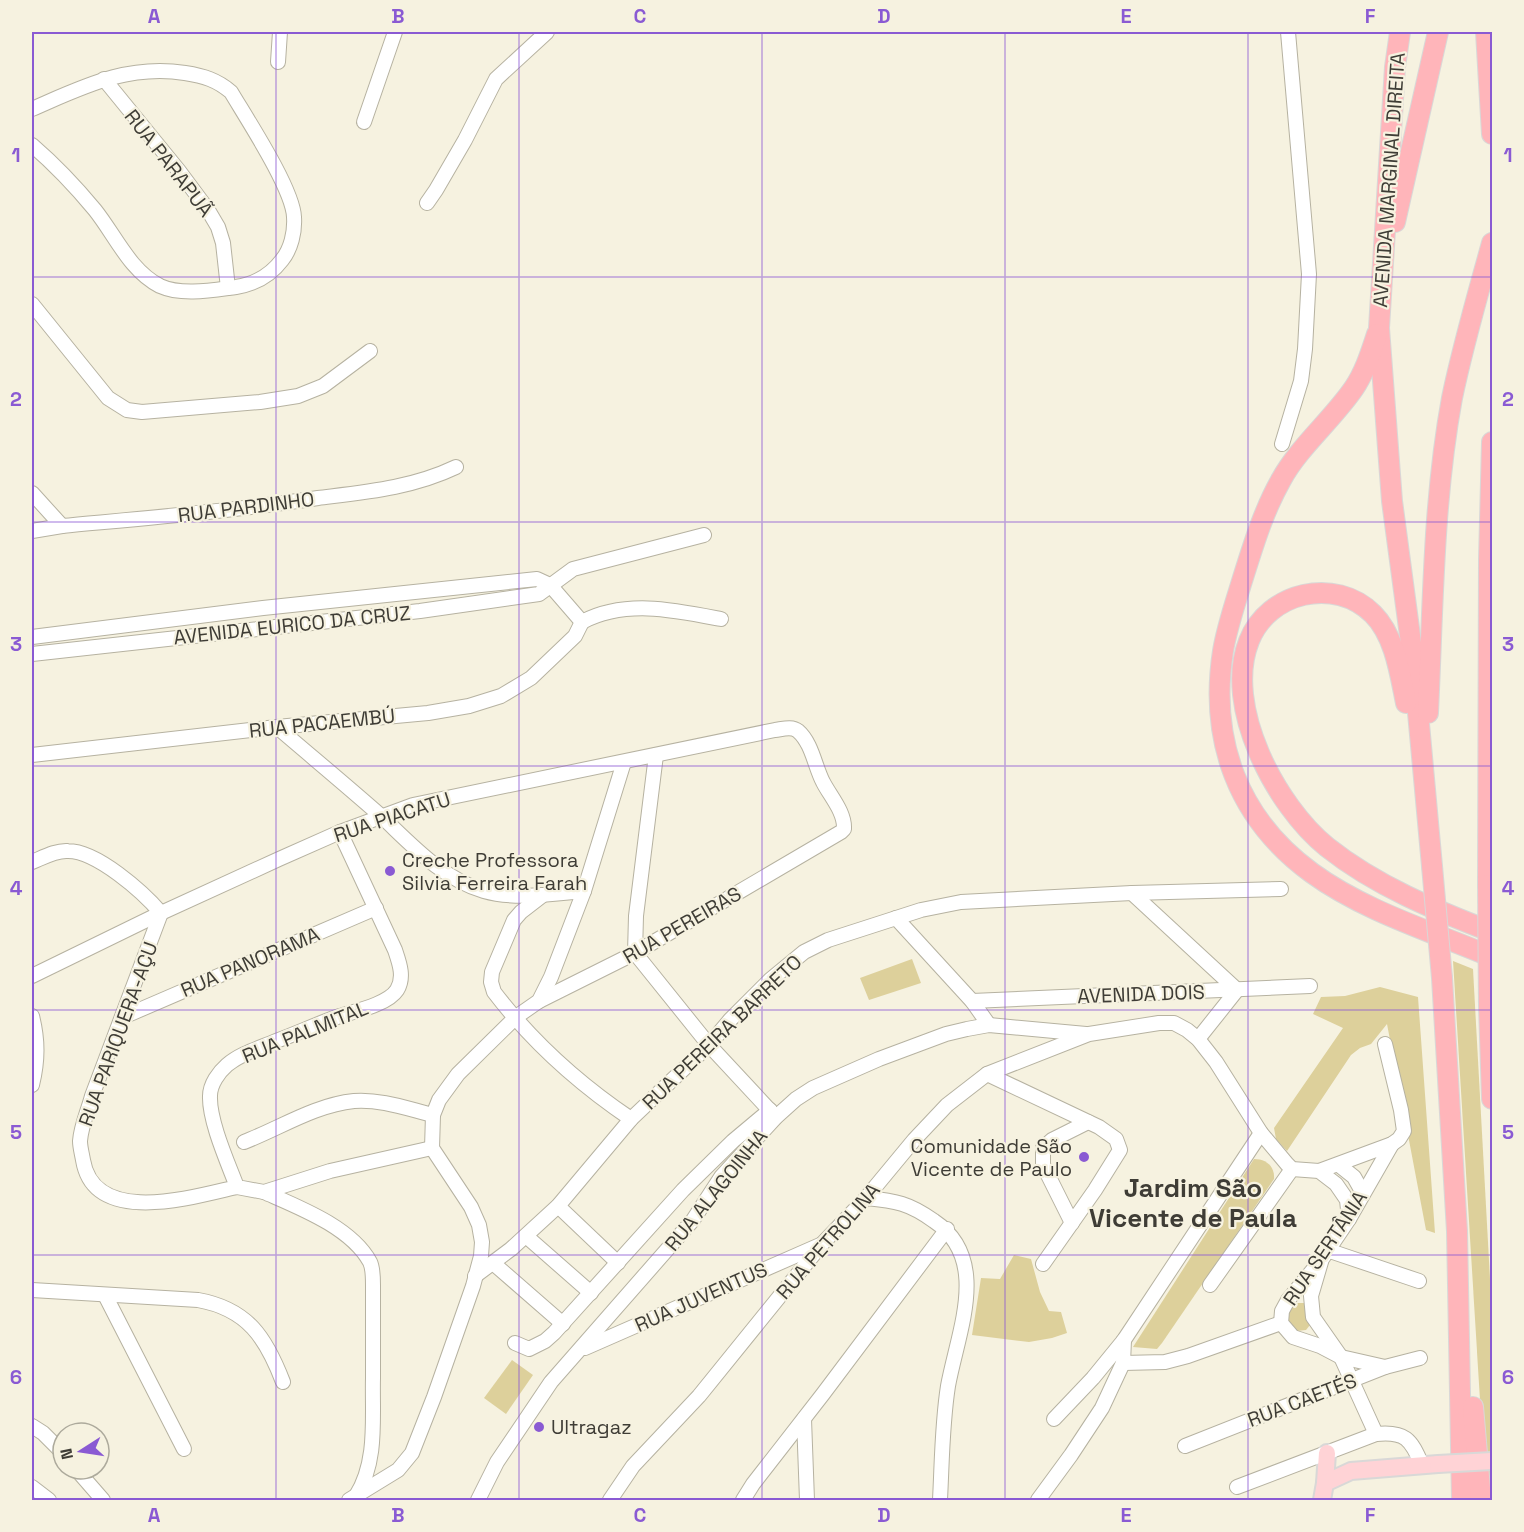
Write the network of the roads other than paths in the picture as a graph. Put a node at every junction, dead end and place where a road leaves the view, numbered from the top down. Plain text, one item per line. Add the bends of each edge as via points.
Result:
1 (280, 32) edge
2 (395, 32) edge
3 (547, 32) edge
4 (1288, 32) edge
5 (1400, 32) edge
6 (1438, 32) edge
7 (1486, 32) edge
8 (278, 62) dead end
9 (104, 79) junction
10 (32, 109) edge
11 (364, 122) dead end
12 (1492, 134) edge
13 (32, 145) edge
14 (427, 202) dead end
15 (1492, 243) edge
16 (1382, 280) junction
17 (228, 288) junction
18 (32, 304) edge
19 (1379, 328) junction
20 (370, 351) dead end
21 (1492, 442) edge
22 (1282, 444) dead end
23 (456, 467) dead end
24 (32, 494) edge
25 (62, 526) junction
26 (32, 531) edge
27 (704, 535) dead end
28 (550, 585) junction
29 (240, 611) junction
30 (721, 619) dead end
31 (582, 622) junction
32 (243, 630) junction
33 (32, 636) edge
34 (32, 654) edge
35 (277, 727) junction
36 (775, 730) joint
37 (656, 755) junction
38 (32, 756) edge
39 (624, 762) junction
40 (1424, 781) junction
41 (381, 817) junction
42 (340, 832) junction
43 (32, 862) edge
44 (1281, 889) dead end
45 (584, 891) junction
46 (1132, 893) junction
47 (543, 894) junction
48 (376, 908) junction
49 (161, 913) junction
50 (896, 918) junction
51 (1492, 933) edge
52 (635, 953) junction
53 (1492, 957) edge
54 (32, 976) edge
55 (1310, 987) dead end
56 (1237, 990) junction
57 (539, 1001) junction
58 (972, 1001) junction
59 (32, 1016) edge
60 (123, 1017) junction
61 (516, 1017) junction
62 (989, 1025) junction
63 (1089, 1034) junction
64 (1198, 1039) junction
65 (1385, 1044) dead end
66 (709, 1045) junction
67 (987, 1074) junction
68 (32, 1084) edge
69 (1492, 1099) edge
70 (773, 1114) junction
71 (433, 1115) junction
72 (632, 1119) junction
73 (1088, 1122) junction
74 (1262, 1133) junction
75 (244, 1142) dead end
76 (1392, 1144) junction
77 (432, 1148) junction
78 (1339, 1165) junction
79 (707, 1166) junction
80 (1292, 1169) junction
81 (1319, 1171) junction
82 (721, 1177) junction
83 (237, 1187) junction
84 (264, 1192) junction
85 (1363, 1193) junction
86 (866, 1198) junction
87 (558, 1206) junction
88 (1349, 1219) junction
89 (1072, 1223) junction
90 (946, 1229) junction
91 (1456, 1231) junction
92 (526, 1236) junction
93 (822, 1244) junction
94 (1324, 1255) junction
95 (493, 1263) junction
96 (618, 1263) junction
97 (1043, 1264) dead end
98 (476, 1276) junction
99 (1419, 1281) dead end
100 (1210, 1285) dead end
101 (32, 1290) edge
102 (591, 1293) junction
103 (105, 1295) junction
104 (1281, 1323) junction
105 (563, 1324) junction
106 (1124, 1340) junction
107 (515, 1342) dead end
108 (580, 1350) junction
109 (1341, 1357) junction
110 (1420, 1358) dead end
111 (1123, 1363) junction
112 (1385, 1366) junction
113 (1352, 1380) junction
114 (283, 1383) dead end
115 (804, 1419) junction
116 (1054, 1419) dead end
117 (32, 1426) edge
118 (1376, 1434) junction
119 (51, 1440) edge
120 (1185, 1446) dead end
121 (184, 1449) dead end
122 (1327, 1453) junction
123 (1492, 1461) edge
124 (1430, 1465) junction
125 (1351, 1471) junction
126 (86, 1481) edge
127 (1325, 1483) junction
128 (1237, 1486) dead end
129 (32, 1487) edge
130 (352, 1498) edge
131 (49, 1500) edge
132 (103, 1500) edge
133 (478, 1500) edge
134 (610, 1500) edge
135 (743, 1500) edge
136 (807, 1500) edge
137 (940, 1500) edge
138 (1038, 1500) edge
139 (1322, 1500) edge
140 (1462, 1500) edge
141 (1481, 1500) edge

1 - 8 street
2 - 11 street
3 - 14 street via 496,79
4 - 22 street via 1309,274 1301,381
5 - 16 highway, AVENIDA MARGINAL DIREITA
6 - 16 highway
7 - 12 highway
9 - 10 street
9 - 17 street, RUA PARAPUÃ via 208,210 223,243
9 - 17 street via 147,71 192,74 221,84 235,99 288,192 294,218 288,252 278,265 249,285
13 - 17 street via 95,211 133,263 150,279 179,291
15 - 40 highway via 1463,346 1444,454
16 - 19 highway, AVENIDA MARGINAL DIREITA
18 - 20 street via 108,398 127,410 142,412 298,396 332,381
19 - 40 highway via 1392,501 1413,658
19 - 53 highway via 1356,386 1283,476 1257,534 1223,650 1219,706 1223,739 1230,768 1243,794 1265,829 1288,854 1365,903
21 - 69 highway, bridge via 1488,885
23 - 25 street, RUA PARDINHO via 421,481 375,491
24 - 25 street
25 - 26 street, RUA PARDINHO
27 - 28 street, AVENIDA EURICO DA CRUZ via 573,569
28 - 29 street, AVENIDA EURICO DA CRUZ via 537,579
28 - 31 street
28 - 32 street, AVENIDA EURICO DA CRUZ via 539,594 466,605
29 - 32 street
29 - 33 street, AVENIDA EURICO DA CRUZ
30 - 31 street via 643,608 597,614
31 - 35 street, RUA PACAEMBÚ via 575,636 531,678 501,696 428,713
32 - 34 street, AVENIDA EURICO DA CRUZ
35 - 38 street, RUA PACAEMBÚ
35 - 41 street
36 - 37 street, RUA PIACATU
36 - 52 street, RUA PEREIRAS via 792,728 800,733 843,818 844,829
37 - 39 street, RUA PIACATU
37 - 52 street
39 - 41 street, RUA PIACATU via 441,798
39 - 45 street
40 - 51 highway via 1394,653 1374,615 1359,603 1324,592 1288,599 1259,621 1244,654 1248,721 1256,746 1288,806 1326,846 1350,863 1406,895
40 - 91 highway, bridge via 1442,978
41 - 42 street, RUA PIACATU
41 - 47 street via 418,851 465,884 485,891
42 - 48 street, RUA PALMITAL
42 - 49 street, RUA PIACATU
43 - 49 street via 68,851 85,855 122,877
44 - 46 street, RUA PEREIRA BARRETO
45 - 47 street
45 - 57 street
46 - 50 street, RUA PEREIRA BARRETO via 961,902
46 - 56 street
47 - 61 street via 514,920 492,972 494,992
48 - 60 street, RUA PANORAMA
48 - 83 street, RUA PALMITAL via 400,965 400,983 391,996 239,1056 219,1072 213,1083 210,1095 214,1119
49 - 54 street, RUA PIACATU
49 - 60 street, RUA PARIQUERA-AÇU
50 - 58 street
50 - 66 street, RUA PEREIRA BARRETO via 804,952 770,980
52 - 57 street, RUA PEREIRAS
52 - 66 street
55 - 56 street, AVENIDA DOIS
56 - 58 street, AVENIDA DOIS
56 - 64 street
57 - 61 street, RUA PEREIRAS
58 - 62 street
59 - 68 street via 38,1044
60 - 83 street, RUA PARIQUERA-AÇU via 92,1096 80,1142 90,1180 105,1194 142,1203
61 - 71 street, RUA PEREIRAS via 458,1074
61 - 72 street via 543,1049 589,1090
62 - 63 street, RUA ALAGOINHA
62 - 70 street, RUA ALAGOINHA via 918,1044 813,1088
63 - 64 street via 1174,1023
63 - 67 street, RUA PETROLINA
64 - 74 street
65 - 76 street, RUA SERTÂNIA via 1404,1124 1400,1138
66 - 70 street
66 - 72 street, RUA PEREIRA BARRETO
67 - 73 street
67 - 86 street, RUA PETROLINA via 947,1105
70 - 79 street via 733,1141
70 - 82 street, RUA ALAGOINHA
71 - 75 street via 356,1101 315,1111
71 - 77 street
72 - 87 street, RUA PEREIRA BARRETO
73 - 89 street via 1116,1139 1120,1150
73 - 89 street via 1042,1148 1043,1165
74 - 80 street
74 - 106 street
76 - 78 street
76 - 85 street, RUA SERTÂNIA
77 - 84 street via 330,1171
77 - 98 street via 479,1225 482,1242
78 - 81 street
78 - 85 street via 1354,1177
79 - 82 street
79 - 96 street
80 - 81 street
80 - 100 street
81 - 88 street via 1343,1192
82 - 108 street, RUA ALAGOINHA via 693,1220
83 - 84 street
84 - 130 street via 335,1227 359,1246 371,1264 370,1461 361,1487
85 - 88 street, RUA SERTÂNIA
86 - 90 street via 900,1202
86 - 93 street, RUA PETROLINA
87 - 92 street, RUA PEREIRA BARRETO
87 - 96 street
88 - 94 street, RUA SERTÂNIA
89 - 97 street
90 - 115 street
90 - 137 street via 959,1246 967,1279 945,1406
91 - 140 highway
91 - 141 highway
92 - 95 street, RUA PEREIRA BARRETO
92 - 102 street
93 - 108 street, RUA JUVENTUS
93 - 134 street, RUA PETROLINA via 699,1396 633,1466
94 - 99 street
94 - 104 street, RUA SERTÂNIA via 1288,1300
94 - 109 street via 1311,1306 1318,1325
95 - 98 street, RUA PEREIRA BARRETO
95 - 105 street
96 - 102 street
98 - 130 street via 412,1453 398,1470
101 - 103 street
102 - 105 street
103 - 114 street via 198,1300 234,1311 259,1336
103 - 121 street
104 - 109 street, RUA SERTÂNIA via 1293,1338
104 - 111 street, RUA SERTÂNIA via 1165,1362
105 - 107 street via 536,1347 524,1348
106 - 111 street
106 - 116 street
108 - 133 street, RUA ALAGOINHA via 551,1382 513,1436
109 - 112 street, RUA SERTÂNIA
109 - 113 street
110 - 112 street, RUA CAETÉS
111 - 138 street via 1102,1408
112 - 113 street, RUA CAETÉS
113 - 118 street
113 - 120 street, RUA CAETÉS
115 - 135 street
115 - 136 street
117 - 119 street
118 - 122 street
118 - 124 street via 1406,1437
122 - 125 main road
122 - 127 main road
122 - 128 street
123 - 124 main road, bridge
124 - 125 main road
125 - 127 main road
126 - 132 street
127 - 139 main road
129 - 131 street

